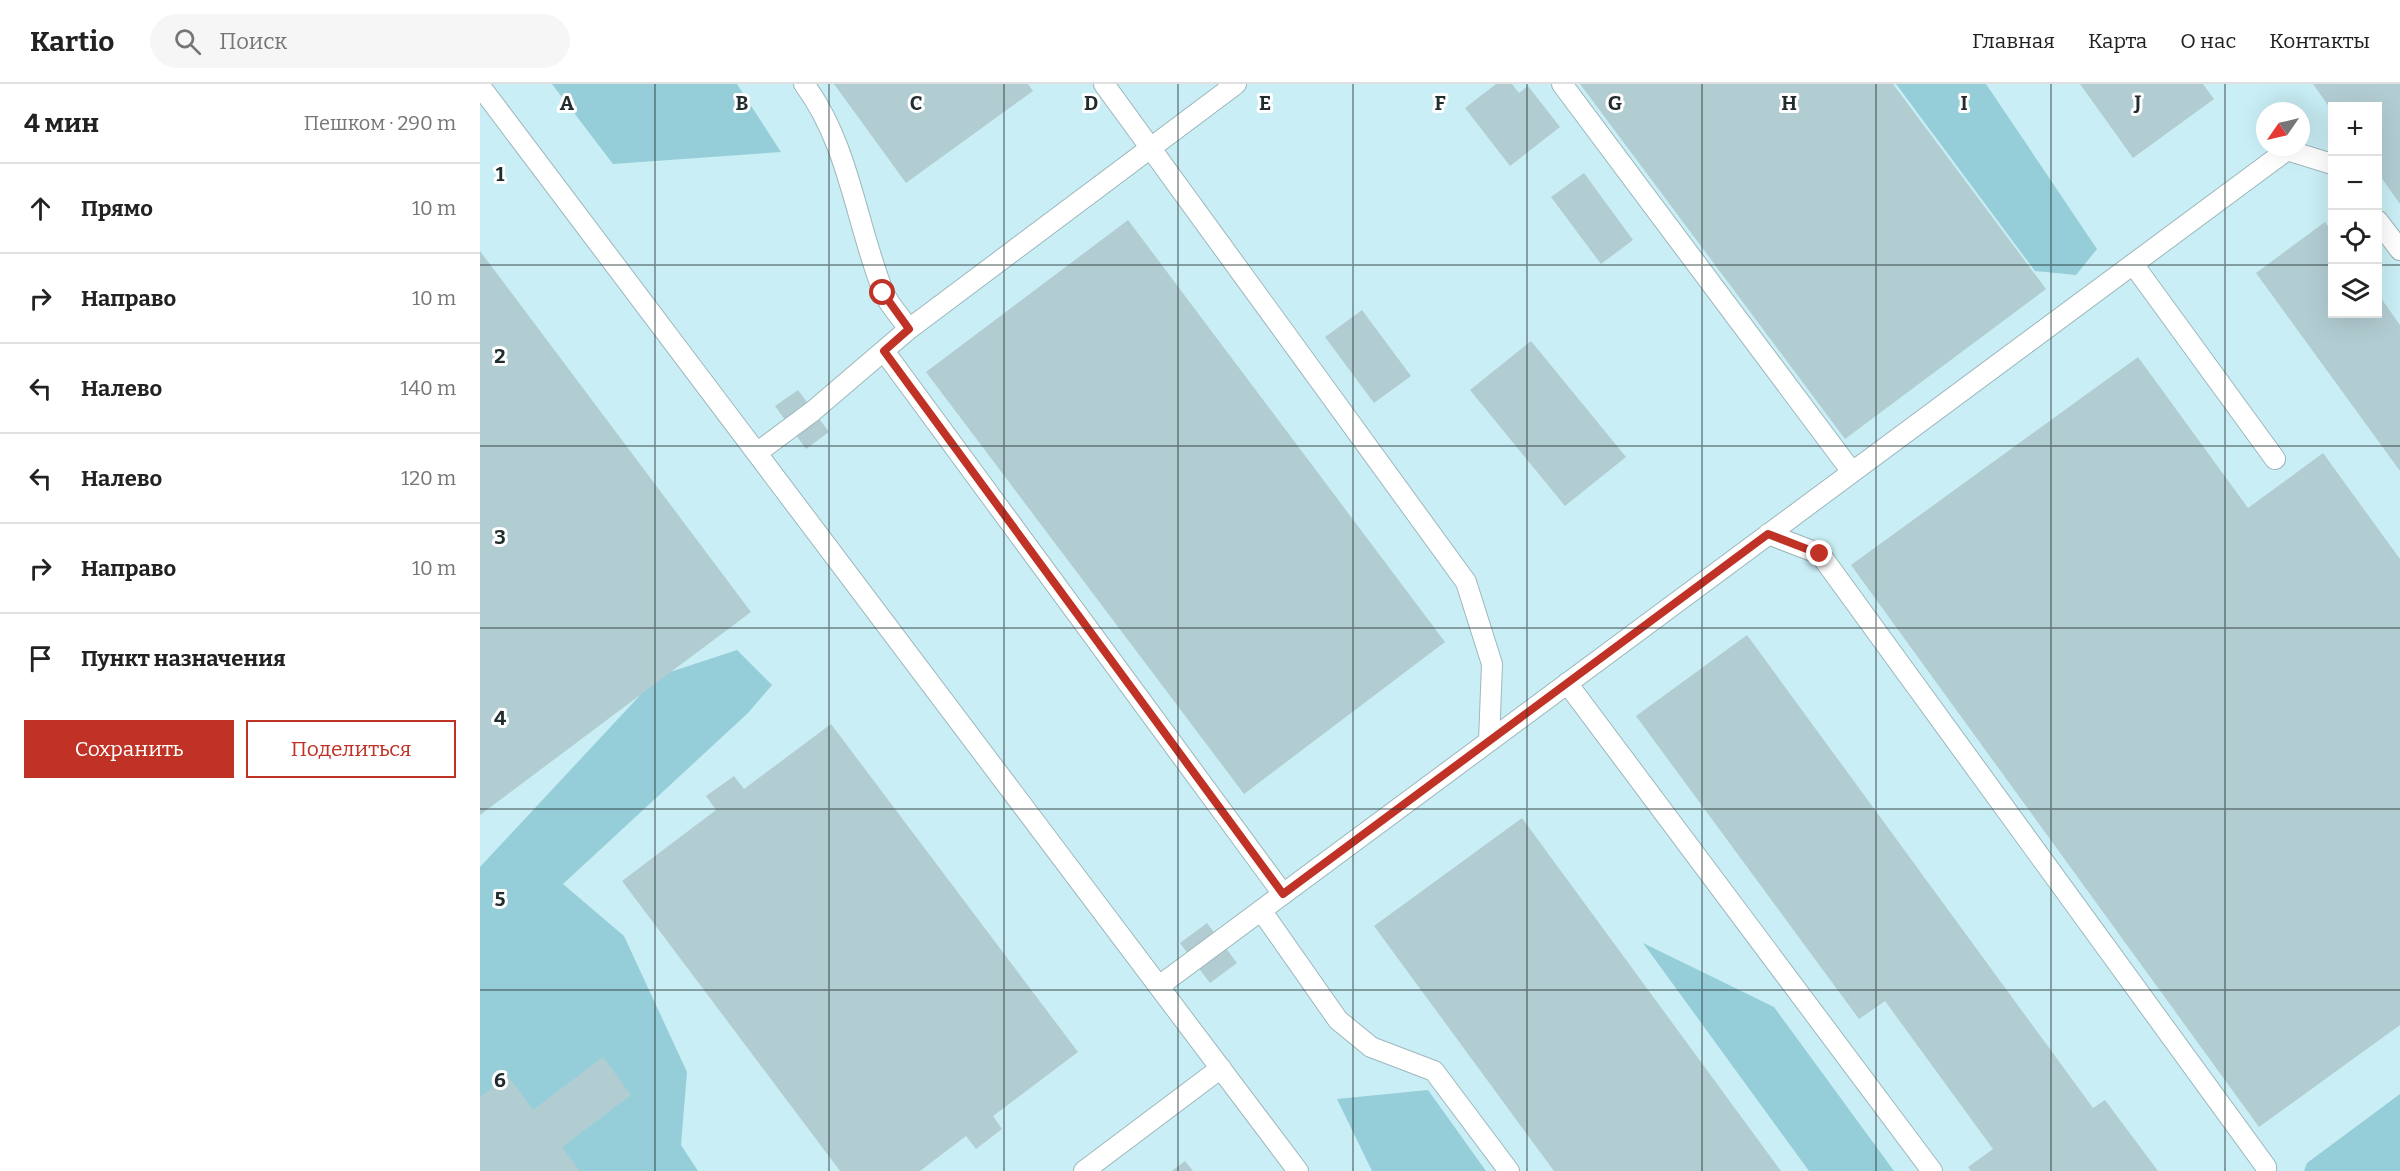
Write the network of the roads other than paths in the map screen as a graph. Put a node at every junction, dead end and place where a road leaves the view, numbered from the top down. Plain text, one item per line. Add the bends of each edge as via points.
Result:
1 (804, 84) edge
2 (1104, 84) edge
3 (1236, 84) edge
4 (1562, 84) edge
5 (480, 86) edge
6 (1151, 147) junction
7 (2328, 163) edge
8 (2382, 226) edge
9 (2400, 250) edge
10 (2133, 264) junction
11 (909, 329) junction
12 (884, 351) junction
13 (758, 452) junction
14 (2274, 459) dead end
15 (1852, 472) junction
16 (1768, 534) junction
17 (1567, 683) junction
18 (1489, 741) junction
19 (1283, 894) junction
20 (1261, 910) junction
21 (1159, 986) junction
22 (1221, 1068) junction
23 (1084, 1171) edge
24 (1298, 1171) edge
25 (1509, 1171) edge
26 (1932, 1171) edge
27 (2266, 1171) edge

1 - 11 lane via 841,157 883,293
2 - 6 lane
3 - 6 lane
4 - 15 lane
5 - 13 lane
6 - 11 lane
6 - 18 lane via 1466,582 1492,664
7 - 10 lane via 2287,150
8 - 9 lane
10 - 14 lane
10 - 15 lane
11 - 12 lane
12 - 13 lane
12 - 19 lane
13 - 21 lane
15 - 16 lane
16 - 17 lane
16 - 27 lane via 1820,554
17 - 18 lane
17 - 26 lane
18 - 19 lane
19 - 20 lane
20 - 21 lane
20 - 25 lane via 1338,1020 1371,1047 1434,1071
21 - 22 lane
22 - 23 lane
22 - 24 lane

